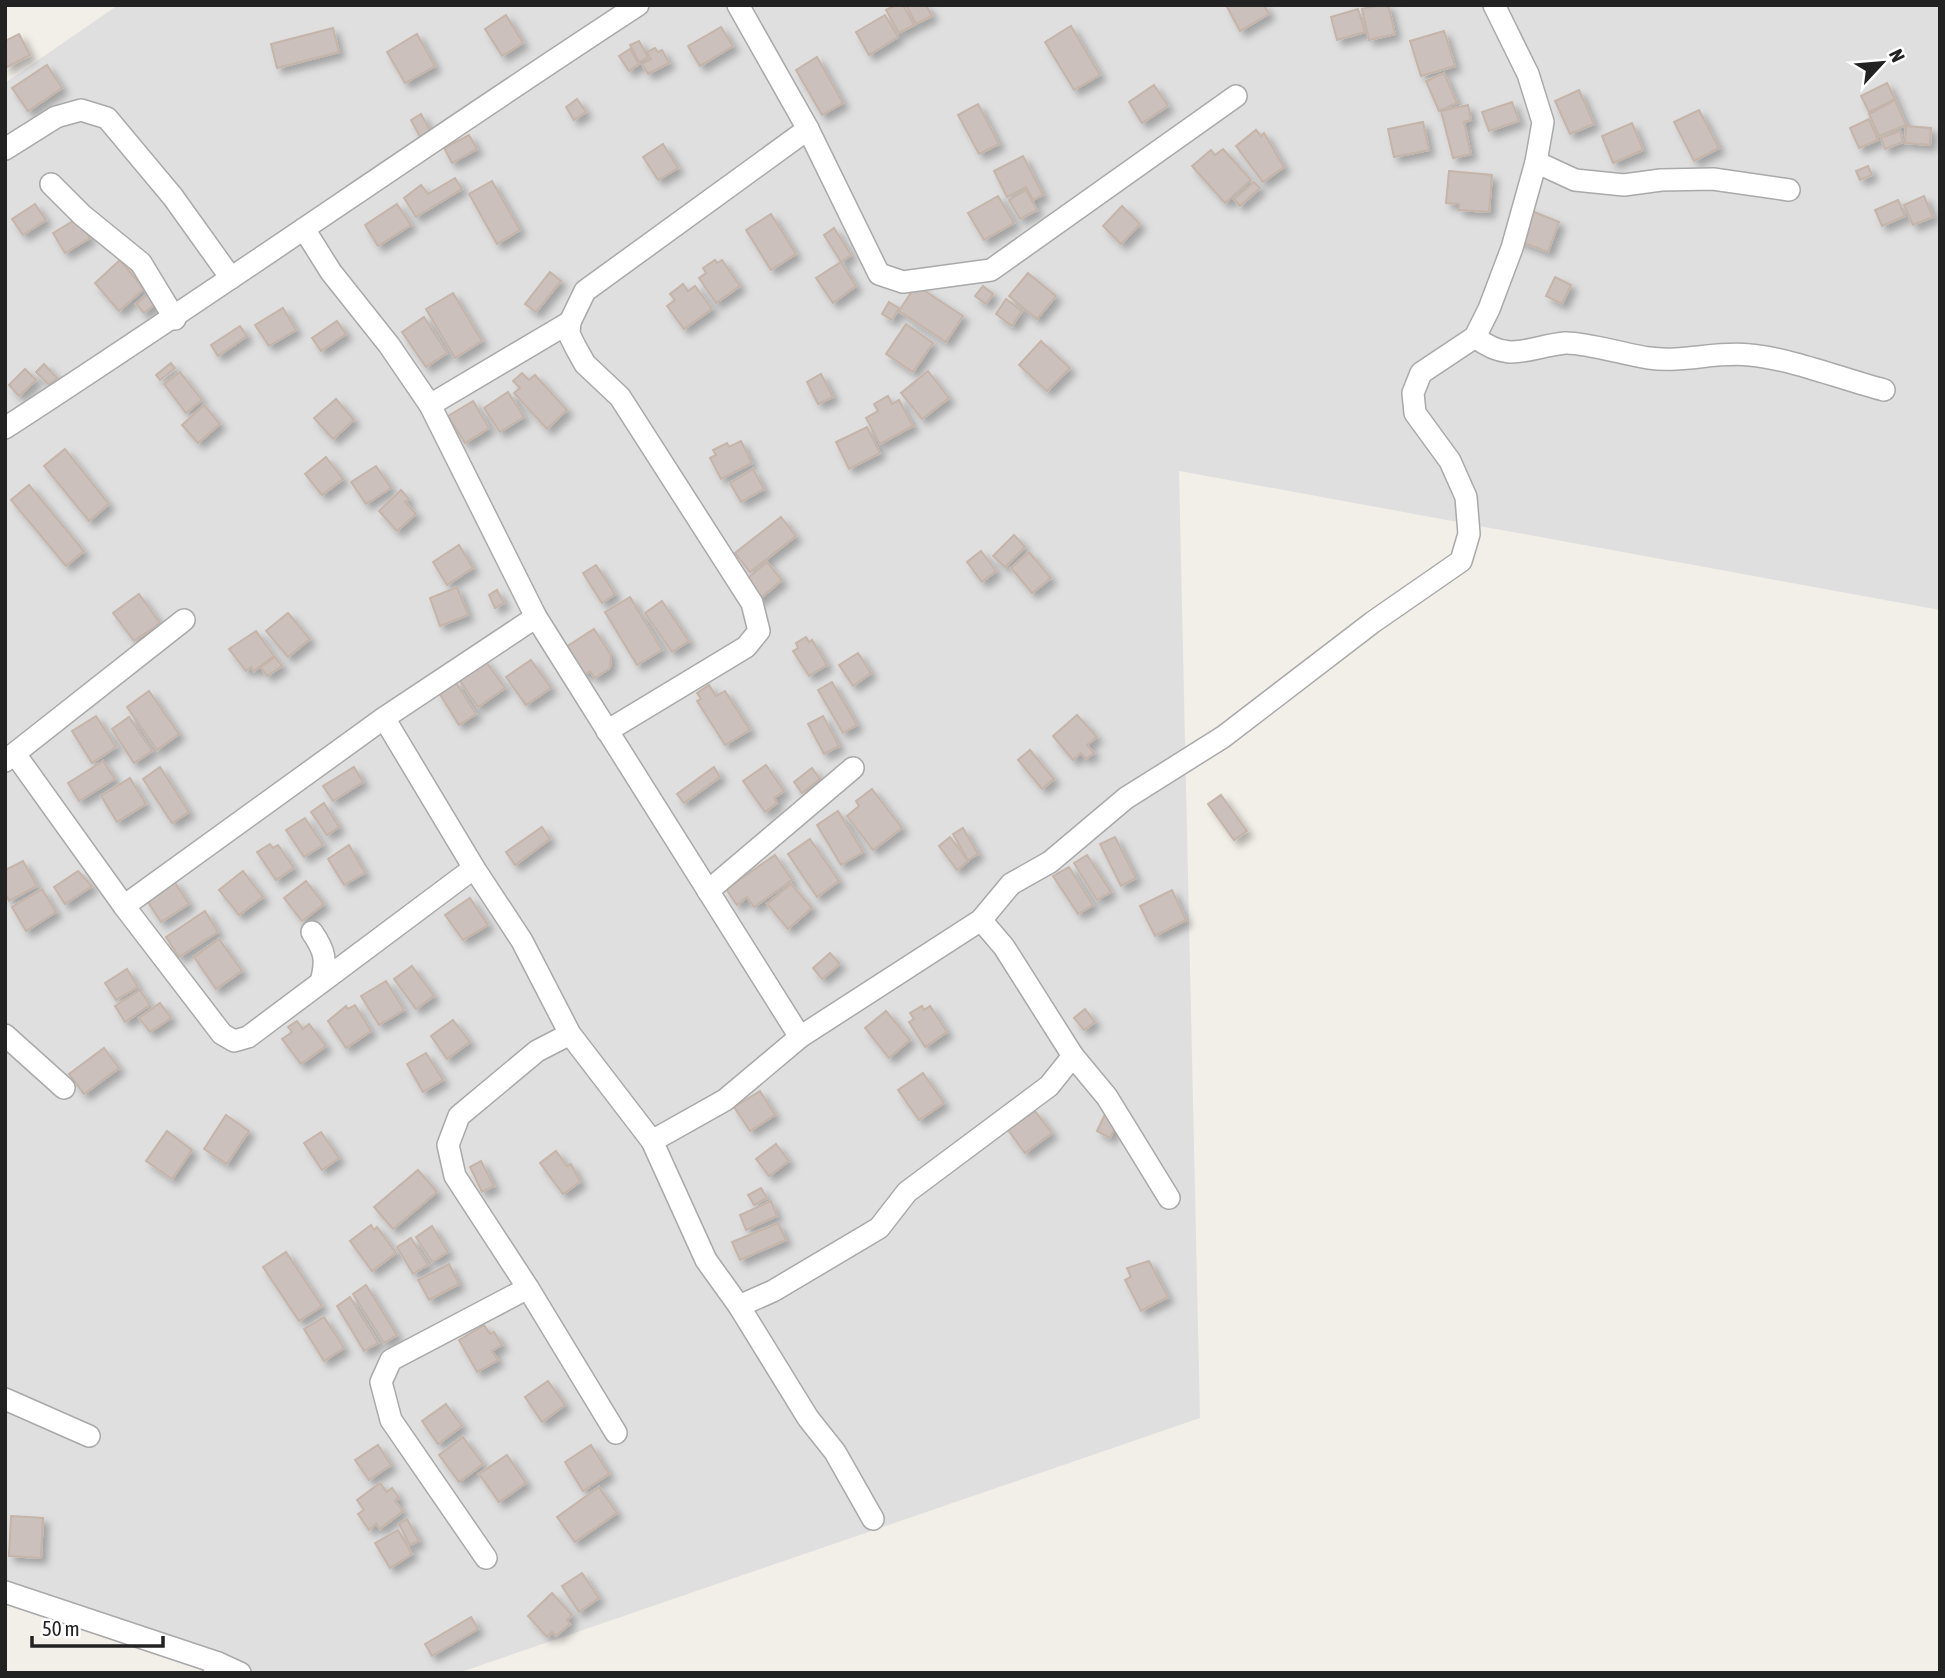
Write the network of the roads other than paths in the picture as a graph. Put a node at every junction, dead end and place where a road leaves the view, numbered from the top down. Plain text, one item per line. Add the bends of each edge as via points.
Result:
1 (638, 5) edge
2 (738, 5) edge
3 (1494, 5) edge
4 (1236, 96) dead end
5 (808, 129) junction
6 (5, 149) edge
7 (1536, 162) junction
8 (51, 184) dead end
9 (1789, 190) dead end
10 (304, 229) junction
11 (231, 278) junction
12 (175, 319) junction
13 (570, 322) junction
14 (1475, 337) junction
15 (1884, 390) dead end
16 (430, 405) junction
17 (5, 428) edge
18 (536, 617) junction
19 (184, 621) dead end
20 (384, 718) junction
21 (607, 731) junction
22 (10, 757) edge
23 (853, 768) dead end
24 (474, 868) junction
25 (708, 891) junction
26 (124, 906) junction
27 (981, 919) junction
28 (312, 932) dead end
29 (321, 982) junction
30 (570, 1034) junction
31 (5, 1035) edge
32 (800, 1037) junction
33 (1073, 1056) junction
34 (64, 1088) dead end
35 (652, 1141) junction
36 (1169, 1198) dead end
37 (528, 1288) junction
38 (739, 1306) junction
39 (5, 1399) edge
40 (616, 1433) dead end
41 (89, 1436) dead end
42 (873, 1519) dead end
43 (486, 1558) dead end
44 (5, 1592) edge
45 (216, 1668) edge
46 (240, 1673) edge

1 - 10 street
2 - 5 street
3 - 7 street via 1528,74 1543,122
4 - 5 street via 991,270 903,282 879,274
5 - 13 street via 585,291
6 - 11 street via 56,117 81,110 107,118 173,197
7 - 9 street via 1575,180 1624,185 1713,179
7 - 14 street via 1512,248
8 - 12 street via 141,263
10 - 11 street
10 - 16 street
11 - 12 street
12 - 17 street
13 - 16 street
13 - 21 street via 569,334 580,356 620,397 752,603 759,631 746,648
14 - 15 street via 1491,350 1516,354 1567,343 1652,359 1753,355
14 - 27 street via 1421,373 1413,393 1415,413 1450,461 1466,497 1469,534 1461,561 1223,737 1126,798 1050,862 1011,884
16 - 18 street
18 - 20 street
18 - 21 street
19 - 22 street
20 - 24 street
20 - 26 street
21 - 25 street
22 - 26 street
23 - 25 street
24 - 29 street
24 - 30 street via 522,941
25 - 32 street
26 - 29 street via 222,1034 234,1041 247,1037
27 - 32 street
27 - 33 street
28 - 29 street via 324,950
30 - 35 street
30 - 37 street via 537,1051 459,1116 448,1145 455,1177
31 - 34 street
32 - 35 street via 725,1100
33 - 36 street via 1107,1097
33 - 38 street via 1049,1086 907,1192 879,1228 774,1291
35 - 38 street via 706,1260
37 - 40 street
37 - 43 street via 391,1360 381,1382 391,1420
38 - 42 street via 808,1418 835,1452
39 - 41 street
44 - 45 street
45 - 46 street

